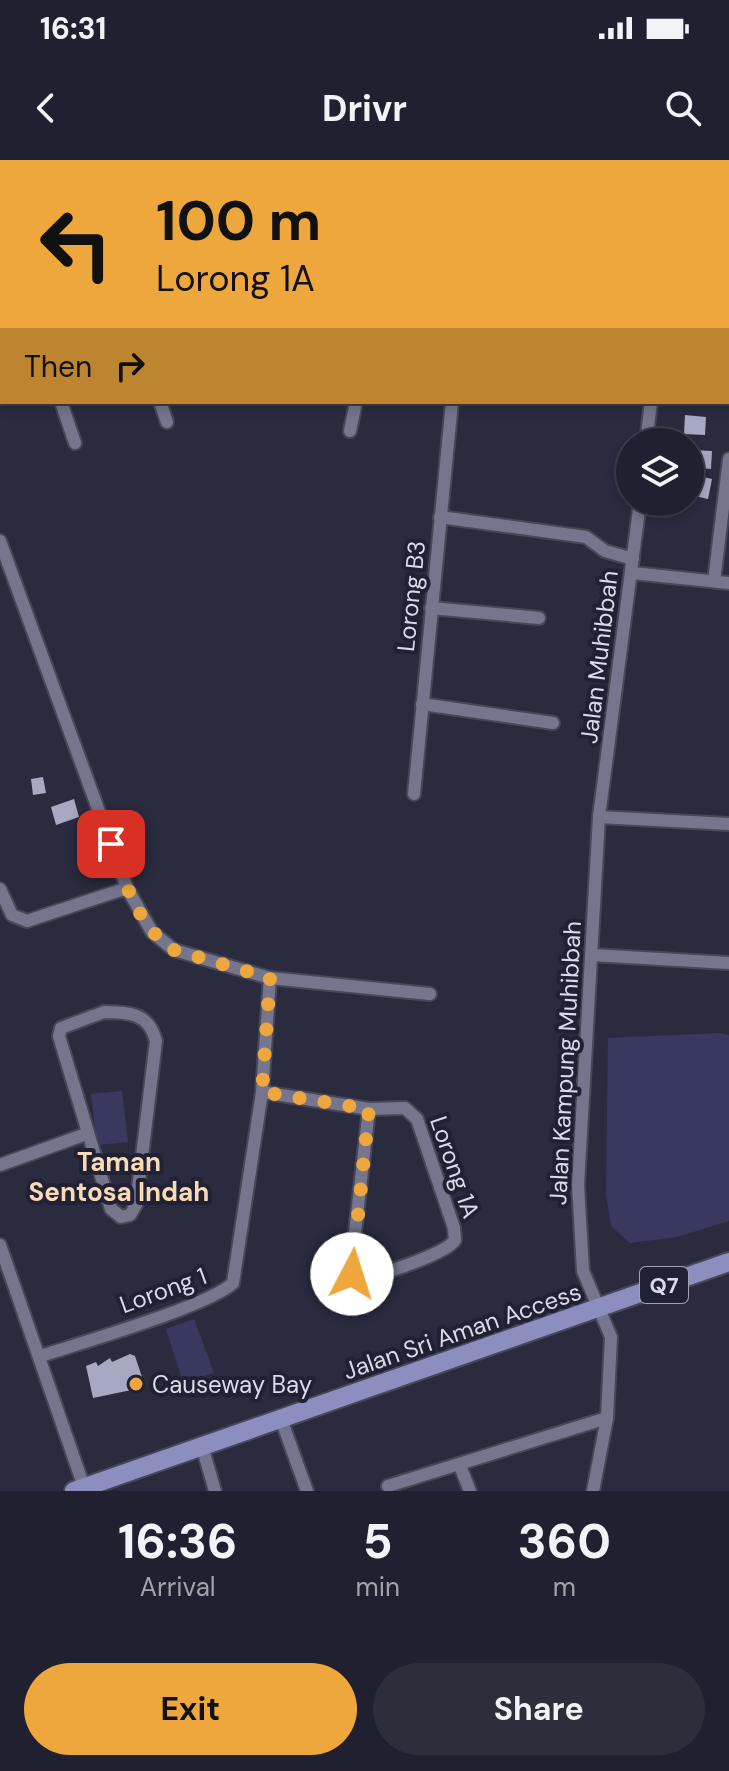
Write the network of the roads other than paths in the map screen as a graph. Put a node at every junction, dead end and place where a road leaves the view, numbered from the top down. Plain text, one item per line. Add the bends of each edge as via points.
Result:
1 (62, 404) edge
2 (161, 404) edge
3 (356, 404) edge
4 (452, 404) edge
5 (651, 404) edge
6 (167, 422) dead end
7 (648, 428) edge
8 (350, 431) dead end
9 (75, 443) dead end
10 (729, 459) edge
11 (638, 516) edge
12 (440, 517) junction
13 (0, 541) edge
14 (633, 559) junction
15 (4, 569) edge
16 (632, 573) junction
17 (714, 581) junction
18 (729, 583) edge
19 (431, 608) junction
20 (539, 618) dead end
21 (422, 704) junction
22 (553, 723) dead end
23 (414, 794) dead end
24 (599, 817) junction
25 (729, 824) edge
26 (127, 888) junction
27 (0, 889) edge
28 (592, 955) junction
29 (729, 963) edge
30 (270, 978) junction
31 (430, 994) dead end
32 (262, 1092) junction
33 (369, 1109) junction
34 (86, 1134) junction
35 (0, 1165) edge
36 (0, 1245) edge
37 (729, 1262) edge
38 (5, 1278) edge
39 (598, 1309) junction
40 (41, 1356) junction
41 (607, 1418) junction
42 (281, 1419) junction
43 (202, 1446) junction
44 (460, 1466) junction
45 (388, 1486) dead end
46 (79, 1489) edge
47 (215, 1491) edge
48 (307, 1491) edge
49 (470, 1491) edge
50 (593, 1491) edge

1 - 9 street
2 - 6 street
3 - 8 street
4 - 12 street, Lorong B3
5 - 7 street
10 - 17 street
11 - 14 street, Jalan Muhibbah
12 - 14 street via 586,537 605,551
12 - 19 street, Lorong B3
13 - 15 street
14 - 16 street, Jalan Muhibbah
15 - 26 street
16 - 17 street
16 - 24 street, Jalan Muhibbah
17 - 18 street
19 - 20 street
19 - 21 street, Lorong B3
21 - 22 street
21 - 23 street, Lorong B3
24 - 25 street
24 - 28 street, Jalan Kampung Muhibbah
26 - 27 street via 27,921 12,915
26 - 30 street via 152,932 174,950
28 - 29 street
28 - 39 street, Jalan Kampung Muhibbah via 578,1185 583,1271
30 - 31 street
30 - 32 street, Lorong 1
32 - 33 street, Lorong 1A
32 - 40 street, Lorong 1 via 233,1283 199,1301
33 - 33 street, Lorong 1A via 405,1108 417,1119 456,1235 447,1248 356,1279 351,1268
34 - 34 street via 111,1209 121,1217 130,1215 136,1205 156,1041 143,1017 104,1012 60,1031
34 - 35 street
36 - 38 street
37 - 39 main road, Jalan Sri Aman Access / Q7
38 - 40 street
39 - 41 street, Jalan Kampung Muhibbah via 611,1337
39 - 42 main road, Jalan Sri Aman Access / Q7
40 - 46 street
41 - 44 street
41 - 50 street, Jalan Kampung Muhibbah
42 - 43 main road, Jalan Sri Aman Access / Q7
42 - 48 street
43 - 46 main road, Jalan Sri Aman Access / Q7
43 - 47 street
44 - 45 street
44 - 49 street

